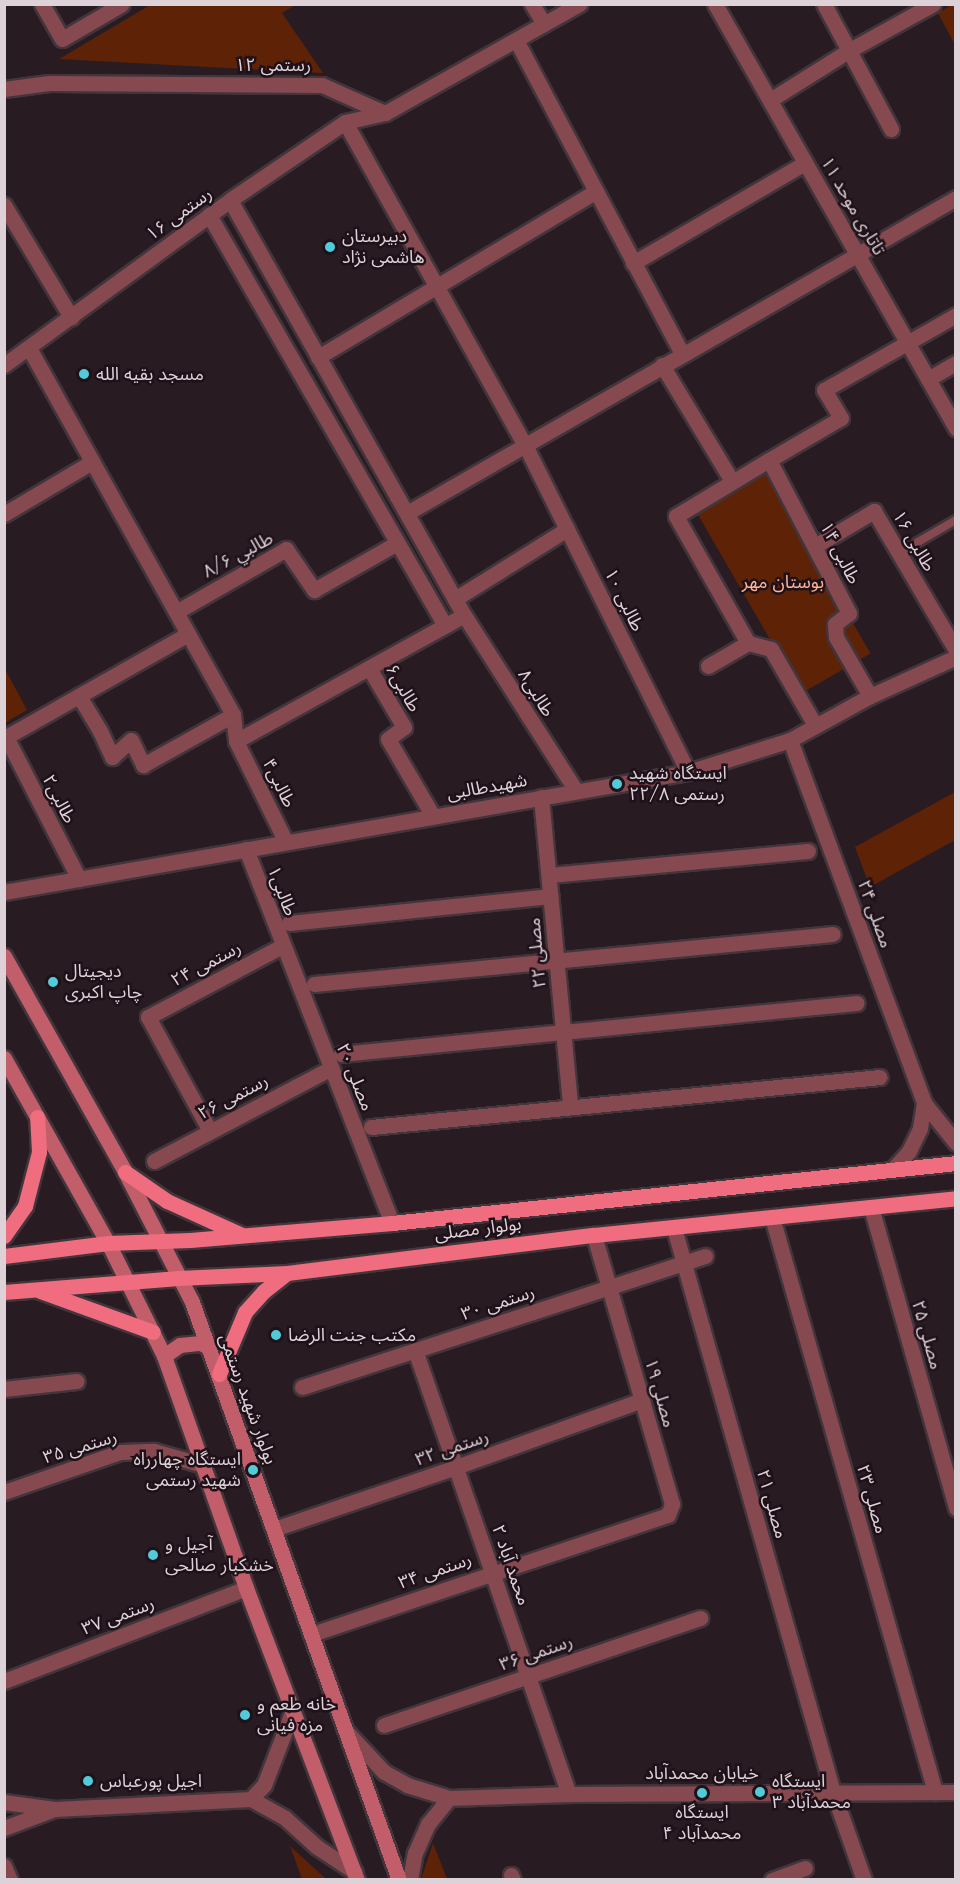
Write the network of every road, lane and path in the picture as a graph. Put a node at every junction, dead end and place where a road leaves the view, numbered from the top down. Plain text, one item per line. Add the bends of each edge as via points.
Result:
1 (42, 4) edge
2 (122, 4) edge
3 (532, 4) edge
4 (579, 4) edge
5 (715, 4) edge
6 (824, 4) edge
7 (929, 5) edge
8 (544, 24) junction
9 (516, 40) junction
10 (848, 51) junction
11 (4, 89) edge
12 (770, 100) junction
13 (385, 113) junction
14 (345, 122) junction
15 (891, 129) dead end
16 (805, 163) junction
17 (595, 192) junction
18 (956, 198) edge
19 (230, 200) junction
20 (6, 212) edge
21 (210, 215) junction
22 (857, 254) junction
23 (633, 263) junction
24 (435, 286) junction
25 (956, 315) edge
26 (71, 317) junction
27 (908, 343) junction
28 (28, 348) junction
29 (682, 354) junction
30 (318, 357) junction
31 (956, 363) edge
32 (4, 365) edge
33 (662, 365) junction
34 (928, 379) junction
35 (956, 428) edge
36 (525, 445) junction
37 (769, 460) junction
38 (92, 462) junction
39 (732, 481) junction
40 (407, 513) junction
41 (4, 514) edge
42 (956, 520) edge
43 (567, 529) junction
44 (397, 543) junction
45 (815, 546) junction
46 (899, 553) junction
47 (455, 599) junction
48 (176, 612) junction
49 (464, 615) junction
50 (445, 626) junction
51 (188, 634) junction
52 (748, 642) junction
53 (956, 650) edge
54 (956, 657) edge
55 (708, 666) dead end
56 (369, 668) junction
57 (79, 696) junction
58 (870, 696) junction
59 (233, 715) junction
60 (815, 725) junction
61 (6, 737) edge
62 (790, 740) junction
63 (237, 741) junction
64 (688, 772) junction
65 (576, 791) junction
66 (542, 797) junction
67 (433, 816) junction
68 (286, 842) junction
69 (246, 849) junction
70 (808, 851) dead end
71 (549, 875) junction
72 (79, 879) junction
73 (4, 892) edge
74 (551, 896) junction
75 (289, 923) dead end
76 (833, 934) dead end
77 (282, 946) junction
78 (4, 956) edge
79 (557, 959) junction
80 (314, 984) dead end
81 (856, 1003) dead end
82 (563, 1030) junction
83 (342, 1054) dead end
84 (4, 1058) edge
85 (331, 1068) junction
86 (880, 1077) dead end
87 (924, 1102) junction
88 (570, 1106) junction
89 (37, 1117) junction
90 (371, 1127) dead end
91 (210, 1131) junction
92 (956, 1143) edge
93 (153, 1161) dead end
94 (956, 1162) edge
95 (893, 1169) junction
96 (125, 1172) junction
97 (956, 1198) edge
98 (871, 1207) junction
99 (772, 1217) junction
100 (392, 1222) junction
101 (674, 1228) junction
102 (594, 1235) junction
103 (4, 1236) edge
104 (245, 1236) junction
105 (161, 1240) junction
106 (108, 1243) junction
107 (4, 1256) edge
108 (705, 1256) dead end
109 (683, 1262) junction
110 (287, 1273) junction
111 (178, 1278) junction
112 (130, 1284) junction
113 (609, 1287) junction
114 (34, 1289) junction
115 (4, 1292) edge
116 (153, 1332) junction
117 (209, 1347) junction
118 (415, 1350) junction
119 (164, 1356) junction
120 (219, 1374) junction
121 (77, 1381) dead end
122 (302, 1387) dead end
123 (4, 1389) edge
124 (642, 1400) junction
125 (204, 1465) junction
126 (456, 1467) junction
127 (4, 1492) edge
128 (956, 1508) edge
129 (671, 1510) joint
130 (274, 1529) junction
131 (493, 1572) junction
132 (246, 1588) junction
133 (700, 1618) dead end
134 (312, 1634) junction
135 (529, 1676) junction
136 (4, 1681) edge
137 (293, 1710) junction
138 (384, 1725) dead end
139 (346, 1731) junction
140 (833, 1792) junction
141 (934, 1792) junction
142 (956, 1792) edge
143 (569, 1794) junction
144 (449, 1798) junction
145 (251, 1799) junction
146 (4, 1802) edge
147 (55, 1809) junction
148 (4, 1828) edge
149 (4, 1866) edge
150 (805, 1868) dead end
151 (356, 1876) edge
152 (10, 1880) edge
153 (399, 1880) edge
154 (410, 1880) edge
155 (772, 1880) edge
156 (864, 1880) edge

1 - 2 street via 62,39
3 - 8 street
4 - 8 street
5 - 12 street, تاتاری موحد ۱۱
6 - 10 street
7 - 10 street
8 - 9 street
9 - 13 street
9 - 17 street
10 - 12 street
10 - 15 street
11 - 13 street, رستمی ۱۲ via 49,83 322,85
12 - 16 street, تاتاری موحد ۱۱
13 - 14 street, رستمی ۱۶
14 - 19 street, رستمی ۱۶
14 - 24 street, طالبی ۱۰
16 - 22 street, تاتاری موحد ۱۱
16 - 23 street
17 - 23 street
17 - 24 street
18 - 22 street
19 - 21 street, رستمی ۱۶
19 - 30 street, طالبی۸
20 - 26 street
21 - 26 street, رستمی ۱۶
21 - 44 street
22 - 27 street, تاتاری موحد ۱۱
22 - 29 street
23 - 29 street
24 - 30 street
24 - 36 street, طالبی ۱۰
25 - 27 street
26 - 28 street, رستمی ۱۶
27 - 34 street, تاتاری موحد ۱۱
27 - 37 street via 824,390 841,418
28 - 32 street, رستمی ۱۶
28 - 38 street
29 - 33 street
30 - 40 street, طالبی۸
31 - 34 street
33 - 36 street
33 - 39 street
34 - 35 street, تاتاری موحد ۱۱
36 - 40 street
36 - 43 street, طالبی ۱۰
37 - 39 street
37 - 45 street, طالبی ۱۴
38 - 41 street
38 - 48 street
39 - 52 street via 676,516
40 - 47 street, طالبی۸
42 - 46 lane
43 - 47 street
43 - 64 street, طالبی ۱۰
44 - 48 street, طالبي ۸/۶ via 314,590 286,549
44 - 50 street
45 - 46 street, طالبی ۱۶ via 874,511
45 - 58 street, طالبی ۱۴ via 849,613 835,624 836,637
46 - 53 street, طالبی ۱۶
47 - 49 street, طالبی۸
48 - 51 street
49 - 50 street
49 - 65 street, طالبی۸
50 - 56 street
51 - 57 street
51 - 59 street
52 - 55 street
52 - 60 street via 771,649
54 - 58 street, شهیدطالبی
56 - 63 street
56 - 67 street, طالبی۶ via 404,727 388,739
57 - 59 street via 112,757 131,740 143,765
57 - 61 street
58 - 60 street, شهیدطالبی
59 - 63 street, طالبی۴
60 - 62 street, شهیدطالبی
61 - 72 street, طالبی۲
62 - 64 street, شهیدطالبی
62 - 87 street, مصلی ۲۴
63 - 68 street, طالبی۴
64 - 65 street, شهیدطالبی
65 - 66 street, شهیدطالبی
66 - 67 street, شهیدطالبی
66 - 71 street, مصلی ۲۲
67 - 68 street, شهیدطالبی
68 - 69 street, شهیدطالبی
69 - 72 street, شهیدطالبی
69 - 77 street, طالبی۱
70 - 71 street
71 - 74 street, مصلی ۲۲
72 - 73 street, شهیدطالبی
74 - 75 street
74 - 79 street, مصلی ۲۲
76 - 79 street
77 - 85 street, مصلی ۲۰
77 - 91 street, رستمی ۲۴ via 148,1017
78 - 96 main road, بولوار شهید رستمی
79 - 80 street
79 - 82 street, مصلی ۲۲
81 - 82 street
82 - 83 street
82 - 88 street, مصلی ۲۲
84 - 89 main road
85 - 91 street, رستمی ۲۶
85 - 100 street, مصلی ۲۰
86 - 88 street
87 - 92 street, مصلی ۲۴
87 - 95 street via 916,1136
88 - 90 street
89 - 103 main road via 39,1152 25,1206
89 - 106 main road
91 - 93 street, رستمی ۲۶
94 - 95 main road, بولوار مصلی
95 - 100 main road, بولوار مصلی
96 - 104 main road via 167,1201
96 - 105 main road, بولوار شهید رستمی
97 - 98 main road, بولوار مصلی
98 - 99 main road, بولوار مصلی
98 - 128 street, مصلی ۲۵
99 - 101 main road, بولوار مصلی
99 - 141 street, مصلی ۲۳
100 - 104 main road, بولوار مصلی
101 - 102 main road, بولوار مصلی
101 - 109 street, مصلی ۲۱
102 - 110 main road, بولوار مصلی
102 - 113 street, مصلی ۱۹
104 - 105 main road, بولوار مصلی
105 - 106 main road, بولوار مصلی
105 - 111 main road, بولوار شهید رستمی
106 - 107 main road, بولوار مصلی
106 - 112 main road
108 - 109 street, رستمی ۳۰
109 - 113 street, رستمی ۳۰
109 - 140 street, مصلی ۲۱
110 - 111 main road, بولوار مصلی
110 - 120 main road via 245,1312
111 - 112 main road, بولوار مصلی
111 - 117 main road, بولوار شهید رستمی
112 - 114 main road, بولوار مصلی
112 - 116 main road
113 - 118 street, رستمی ۳۰
113 - 124 street, مصلی ۱۹
114 - 115 main road, بولوار مصلی
114 - 116 main road
116 - 119 main road
117 - 119 main road via 200,1343 180,1345
117 - 120 main road, بولوار شهید رستمی
118 - 122 street, رستمی ۳۰
118 - 126 street, محمد آباد ۲
119 - 125 main road
120 - 130 main road, بولوار شهید رستمی
121 - 123 street
124 - 126 street, رستمی ۳۲
124 - 129 street, مصلی ۱۹
125 - 127 street, رستمی ۳۵ via 154,1451 120,1452
125 - 132 main road
126 - 130 street, رستمی ۳۲
126 - 131 street, محمد آباد ۲
129 - 131 street, رستمی ۳۴ via 668,1515
130 - 134 main road, بولوار شهید رستمی
131 - 134 street, رستمی ۳۴
131 - 135 street, محمد آباد ۲
132 - 136 street, رستمی ۳۷
132 - 137 main road
133 - 135 street, رستمی ۳۶
134 - 139 main road, بولوار شهید رستمی
135 - 138 street, رستمی ۳۶
135 - 143 street, محمد آباد ۲
137 - 145 street via 264,1785
137 - 151 main road
139 - 144 street, خیابان محمدآباد via 384,1772 407,1785
139 - 153 main road, بولوار شهید رستمی
140 - 141 street, خیابان محمدآباد
140 - 143 street, خیابان محمدآباد
140 - 156 street, مصلی ۲۱
141 - 142 street, خیابان محمدآباد
143 - 144 street, خیابان محمدآباد
144 - 154 street via 428,1824 415,1853
145 - 147 street
145 - 151 street via 285,1818
146 - 147 street
147 - 148 street
149 - 152 street
150 - 155 street

